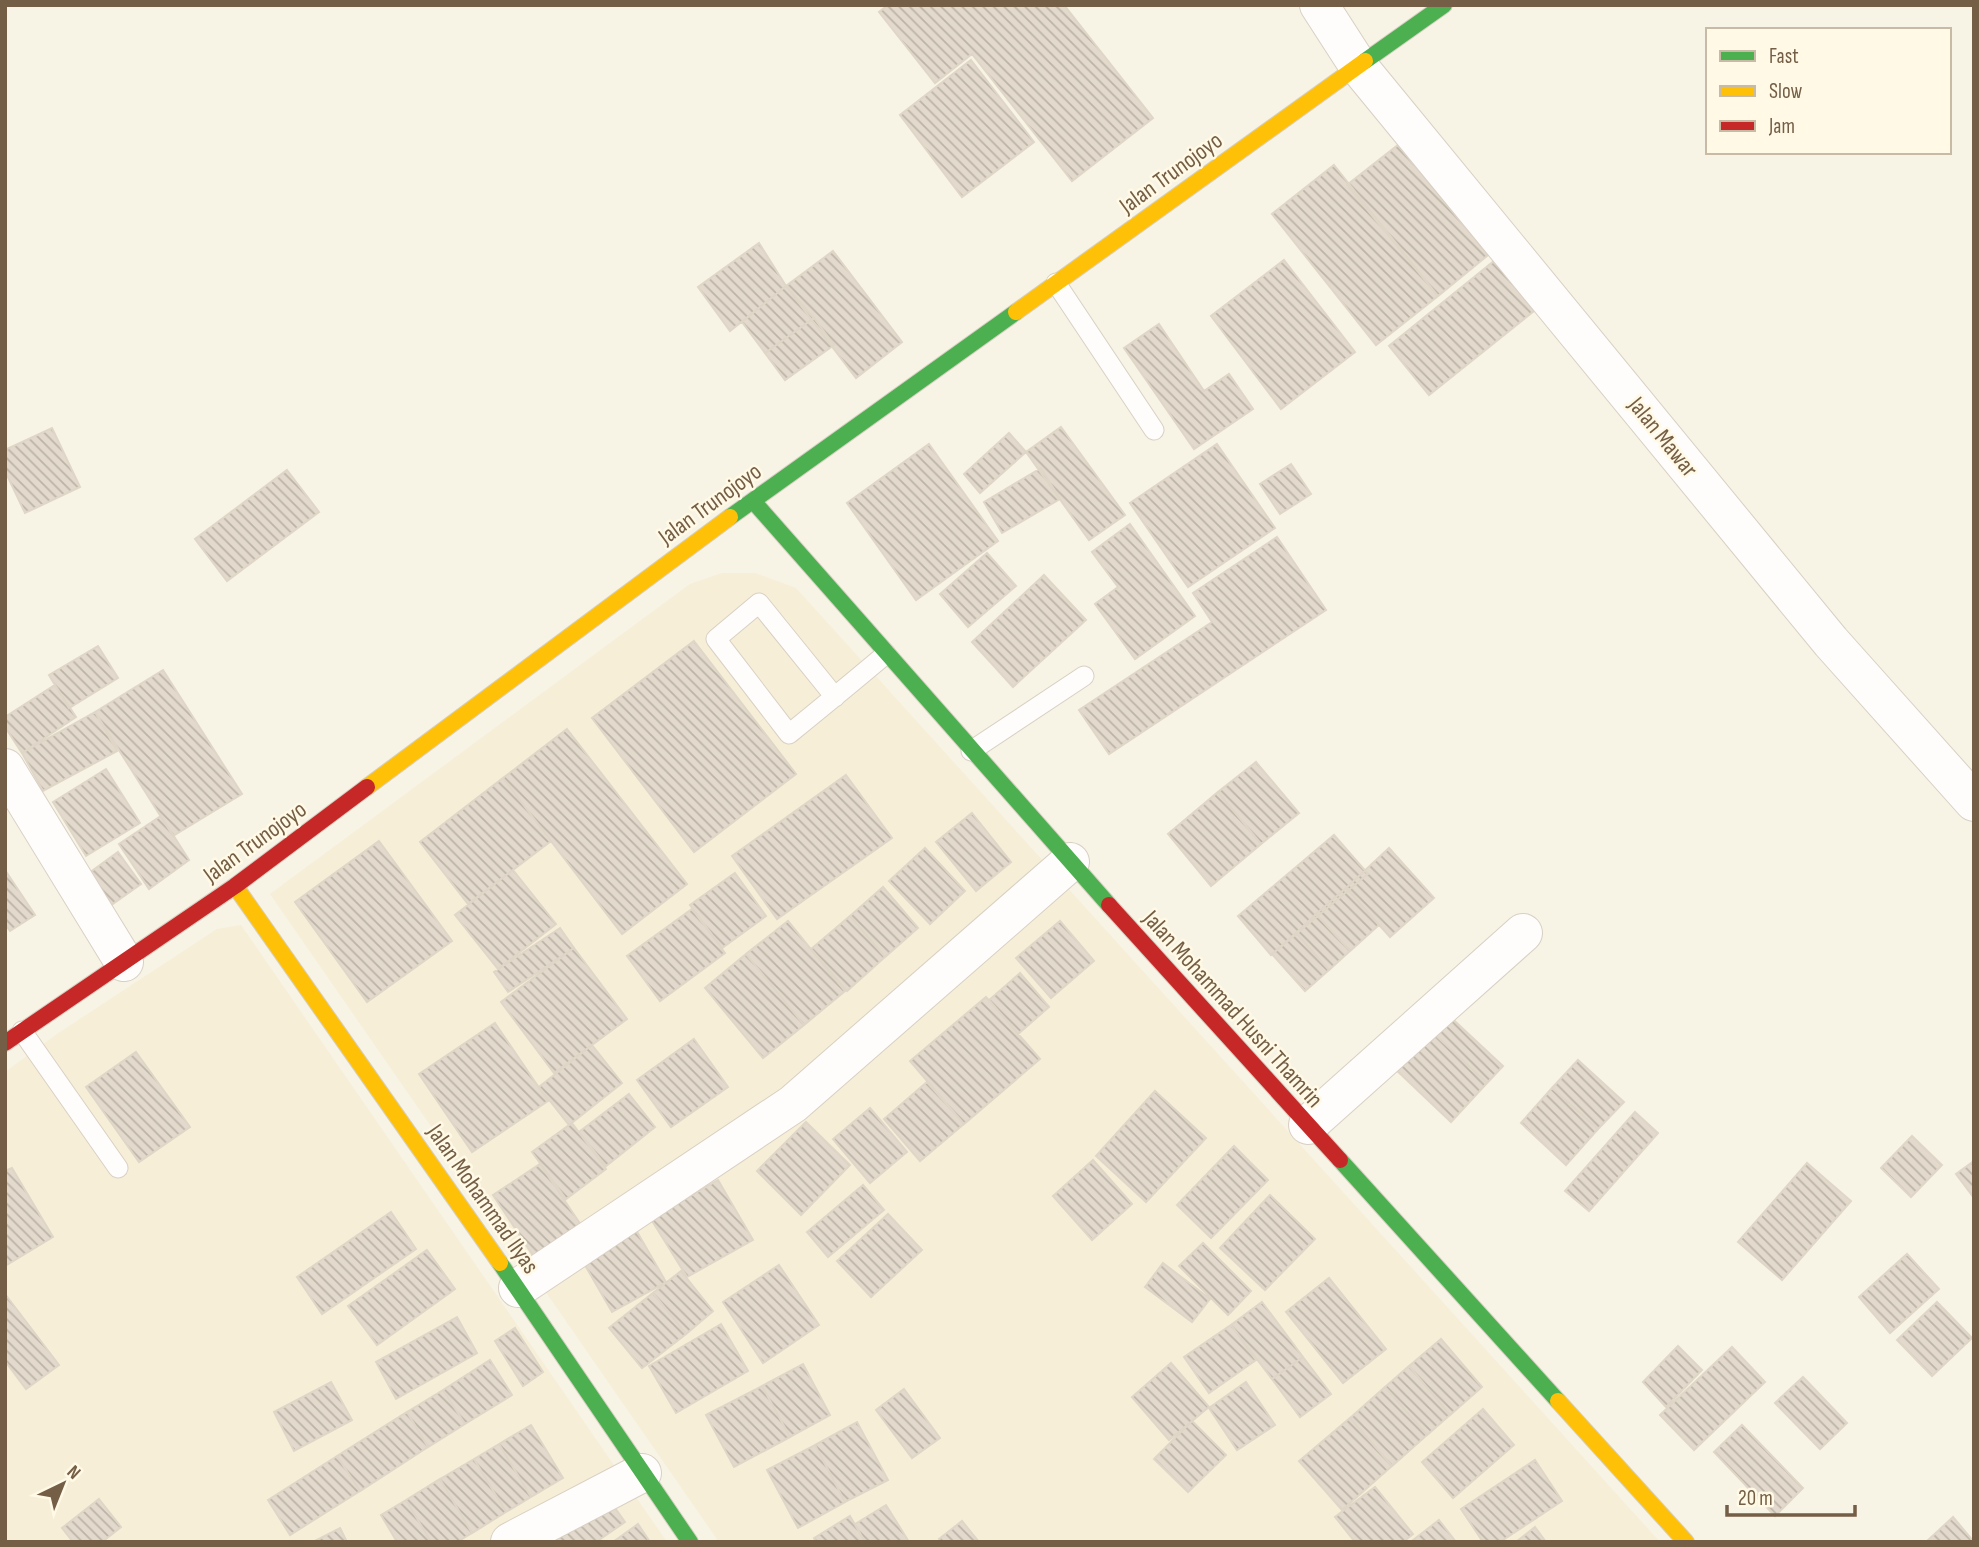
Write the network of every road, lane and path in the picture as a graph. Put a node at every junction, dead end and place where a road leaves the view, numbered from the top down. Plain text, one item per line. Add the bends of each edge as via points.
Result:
1 (1319, 5) edge
2 (1444, 5) edge
3 (1359, 67) junction
4 (1056, 283) junction
5 (1154, 430) dead end
6 (753, 501) junction
7 (886, 654) junction
8 (1084, 676) dead end
9 (835, 697) junction
10 (971, 751) junction
11 (5, 768) edge
12 (1974, 802) edge
13 (1070, 862) junction
14 (235, 886) junction
15 (1523, 933) dead end
16 (124, 962) junction
17 (22, 1031) junction
18 (5, 1043) edge
19 (1308, 1125) junction
20 (118, 1168) dead end
21 (518, 1289) junction
22 (642, 1473) junction
23 (510, 1542) edge
24 (690, 1542) edge
25 (1686, 1542) edge

1 - 3 street, Jalan Mawar
2 - 3 main road, Jalan Trunojoyo
3 - 4 main road, Jalan Trunojoyo
3 - 12 street, Jalan Mawar via 1831,642
4 - 5 lane
4 - 6 main road, Jalan Trunojoyo
6 - 7 main road, Jalan Mohammad Husni Thamrin
6 - 14 main road, Jalan Trunojoyo
7 - 9 lane
7 - 10 main road, Jalan Mohammad Husni Thamrin
8 - 10 lane
9 - 9 lane via 789,734 716,639 759,603
10 - 13 main road, Jalan Mohammad Husni Thamrin
11 - 16 street
13 - 19 main road, Jalan Mohammad Husni Thamrin
13 - 21 street via 793,1104
14 - 16 main road, Jalan Trunojoyo
14 - 21 main road, Jalan Mohammad Ilyas
15 - 19 street
16 - 17 main road, Jalan Trunojoyo
17 - 18 main road, Jalan Trunojoyo
17 - 20 lane
19 - 25 main road, Jalan Mohammad Husni Thamrin
21 - 22 main road, Jalan Mohammad Ilyas
22 - 23 street
22 - 24 main road, Jalan Mohammad Ilyas

